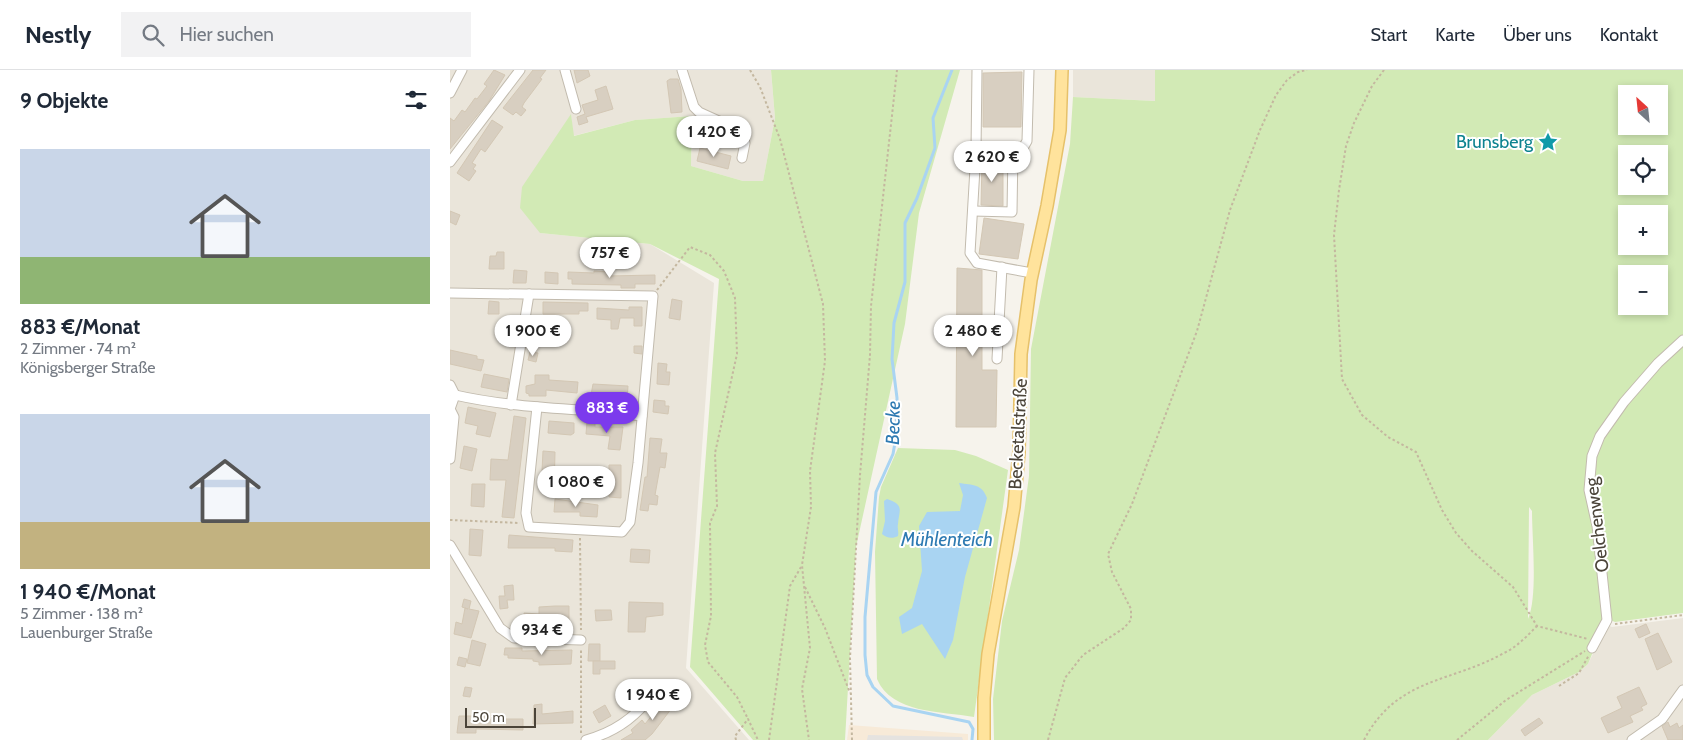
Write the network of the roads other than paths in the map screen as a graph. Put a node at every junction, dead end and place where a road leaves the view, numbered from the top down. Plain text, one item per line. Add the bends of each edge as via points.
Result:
1 (462, 70) edge
2 (520, 70) edge
3 (565, 70) edge
4 (682, 70) edge
5 (977, 70) edge
6 (1029, 70) edge
7 (1062, 70) edge
8 (450, 93) edge
9 (576, 109) dead end
10 (1013, 150) junction
11 (976, 151) junction
12 (742, 158) dead end
13 (450, 162) edge
14 (973, 211) junction
15 (1002, 267) junction
16 (1032, 273) junction
17 (450, 293) edge
18 (530, 294) junction
19 (1683, 340) edge
20 (997, 359) dead end
21 (450, 385) edge
22 (455, 395) junction
23 (511, 404) junction
24 (537, 406) junction
25 (450, 409) edge
26 (642, 416) junction
27 (450, 459) edge
28 (450, 545) edge
29 (581, 640) dead end
30 (1593, 644) road end
31 (1683, 690) edge
32 (650, 697) dead end
33 (586, 740) edge
34 (984, 740) edge
35 (1632, 740) edge

1 - 8 street
2 - 13 street
3 - 9 street
4 - 12 street via 699,112 724,122 741,136 745,143
5 - 11 street
6 - 10 street via 1027,141 1023,148
7 - 16 main road, Becketalstraße via 1060,130 1048,206
10 - 11 street
10 - 14 street via 1012,212
11 - 14 street
14 - 15 street via 970,253 977,263
15 - 16 street
15 - 20 street
16 - 34 main road, Becketalstraße via 1021,354 1019,452 1014,506 988,654
17 - 18 street
18 - 23 street
18 - 26 street via 653,296
19 - 30 street, Oelchenweg via 1624,402 1600,436 1592,456 1589,490 1597,526 1607,620
21 - 22 street
22 - 23 street
22 - 25 street
23 - 24 street
24 - 26 street
24 - 26 street via 526,513 528,525 622,532 630,522
25 - 27 street via 454,417
28 - 29 street via 500,628 514,638
31 - 35 street via 1662,719
32 - 33 street via 606,735

